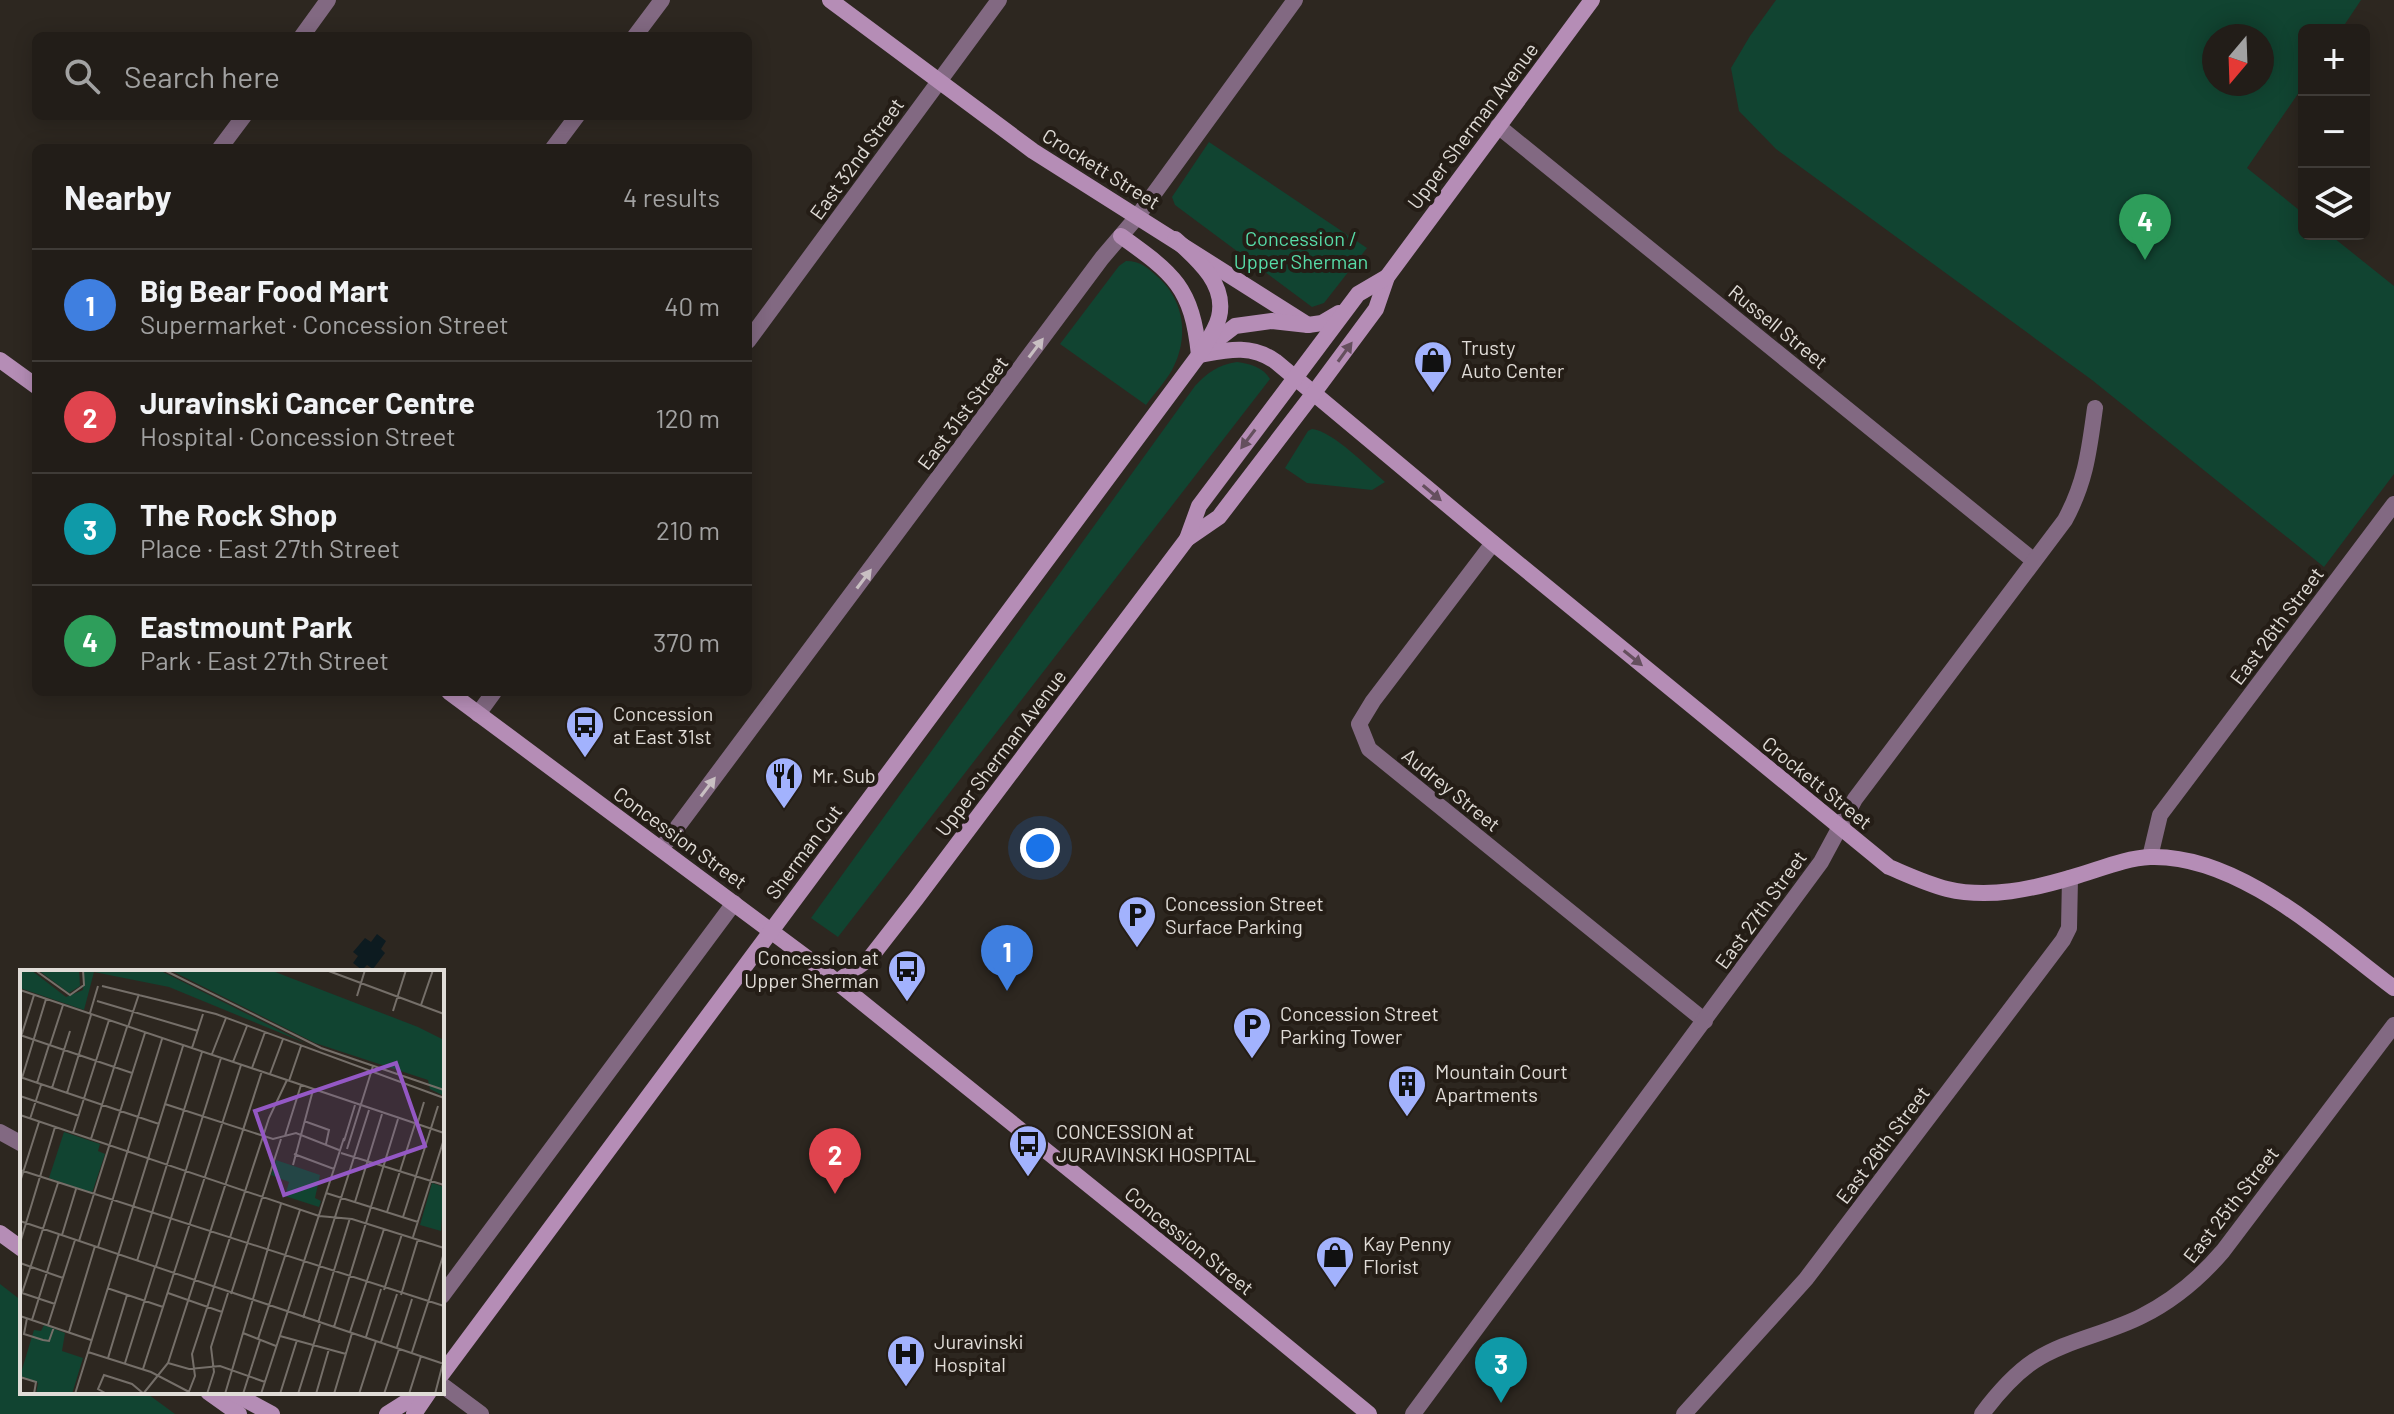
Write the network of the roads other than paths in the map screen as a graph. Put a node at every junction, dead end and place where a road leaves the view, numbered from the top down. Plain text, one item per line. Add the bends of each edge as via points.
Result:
1 (328, 0) edge
2 (662, 0) edge
3 (830, 0) edge
4 (999, 0) edge
5 (1295, 0) edge
6 (1592, 0) edge
7 (305, 32) edge
8 (638, 32) edge
9 (940, 81) junction
10 (241, 120) edge
11 (574, 120) edge
12 (1498, 126) junction
13 (223, 144) edge
14 (556, 144) edge
15 (1137, 217) junction
16 (1121, 236) junction
17 (1175, 239) junction
18 (1387, 277) junction
19 (1358, 294) junction
20 (1308, 325) junction
21 (752, 336) edge
22 (1199, 355) junction
23 (1, 361) edge
24 (1294, 376) junction
25 (32, 381) edge
26 (1313, 394) junction
27 (2095, 408) dead end
28 (2394, 504) edge
29 (1187, 539) junction
30 (1493, 543) junction
31 (2033, 560) junction
32 (454, 696) edge
33 (491, 696) edge
34 (478, 714) junction
35 (1841, 828) junction
36 (661, 849) junction
37 (2150, 857) junction
38 (2070, 878) junction
39 (734, 903) junction
40 (837, 982) junction
41 (2394, 988) edge
42 (1705, 1021) junction
43 (2394, 1025) edge
44 (0, 1132) edge
45 (20, 1143) edge
46 (0, 1233) edge
47 (20, 1248) edge
48 (444, 1293) edge
49 (444, 1373) edge
50 (211, 1394) edge
51 (235, 1394) edge
52 (415, 1394) edge
53 (428, 1394) edge
54 (435, 1394) edge
55 (271, 1412) edge
56 (478, 1412) edge
57 (239, 1414) edge
58 (387, 1414) edge
59 (414, 1414) edge
60 (430, 1414) edge
61 (1369, 1414) edge
62 (1413, 1414) edge
63 (1684, 1414) edge
64 (1982, 1414) edge

1 - 7 street
2 - 8 street
3 - 9 main road, Crockett Street
4 - 9 street, East 32nd Street
5 - 15 street, East 31st Street
6 - 12 main road, Upper Sherman Avenue
9 - 15 main road, Crockett Street via 1033,151
9 - 21 street, East 32nd Street
10 - 13 street
11 - 14 street
12 - 18 main road, Upper Sherman Avenue
12 - 31 street, Russell Street
15 - 16 street, East 31st Street
15 - 17 main road, Crockett Street
16 - 22 main road via 1161,265 1181,289 1196,325
36 -> 16 street, East 31st Street
17 - 20 main road, Crockett Street
17 - 22 main road via 1204,267 1220,298 1220,315
18 - 19 main road, Upper Sherman Avenue
26 -> 18 main road, Upper Sherman Avenue via 1376,309
19 - 20 main road via 1338,314
19 - 24 main road, Upper Sherman Avenue
20 - 22 main road via 1272,321 1235,326
22 - 24 main road, Crockett Street via 1248,349
22 - 49 main road, Sherman Cut
23 - 25 main road
24 - 26 main road, Crockett Street
24 -> 29 main road, Upper Sherman Avenue via 1199,506
26 - 29 main road, Upper Sherman Avenue via 1219,517
26 -> 30 main road, Crockett Street
27 - 31 street, East 27th Street via 2077,497
28 - 37 street, East 26th Street via 2160,815
29 - 40 main road, Upper Sherman Avenue via 870,958
30 -> 35 main road, Crockett Street
30 - 42 street, Audrey Street via 1359,724 1369,749
31 - 35 street, East 27th Street via 1855,799
32 - 34 main road, Concession Street
33 - 34 street
34 - 36 main road, Concession Street
35 - 38 main road, Crockett Street via 1889,867 1949,890 1999,893
35 - 42 street, East 27th Street
36 - 39 main road, Concession Street
37 - 38 main road, Crockett Street
37 - 41 main road, Crockett Street via 2237,876
38 - 63 street, East 26th Street via 2069,928 2063,940 1806,1279
39 - 40 main road, Concession Street
39 - 48 street
40 - 61 main road, Concession Street
42 - 62 street, East 27th Street
43 - 64 street, East 25th Street via 2195,1282 2138,1318 2036,1360 2010,1380
44 - 45 street
46 - 47 main road
49 - 56 street
50 - 57 main road
51 - 55 main road
52 - 58 main road
53 - 59 main road
54 - 60 main road

